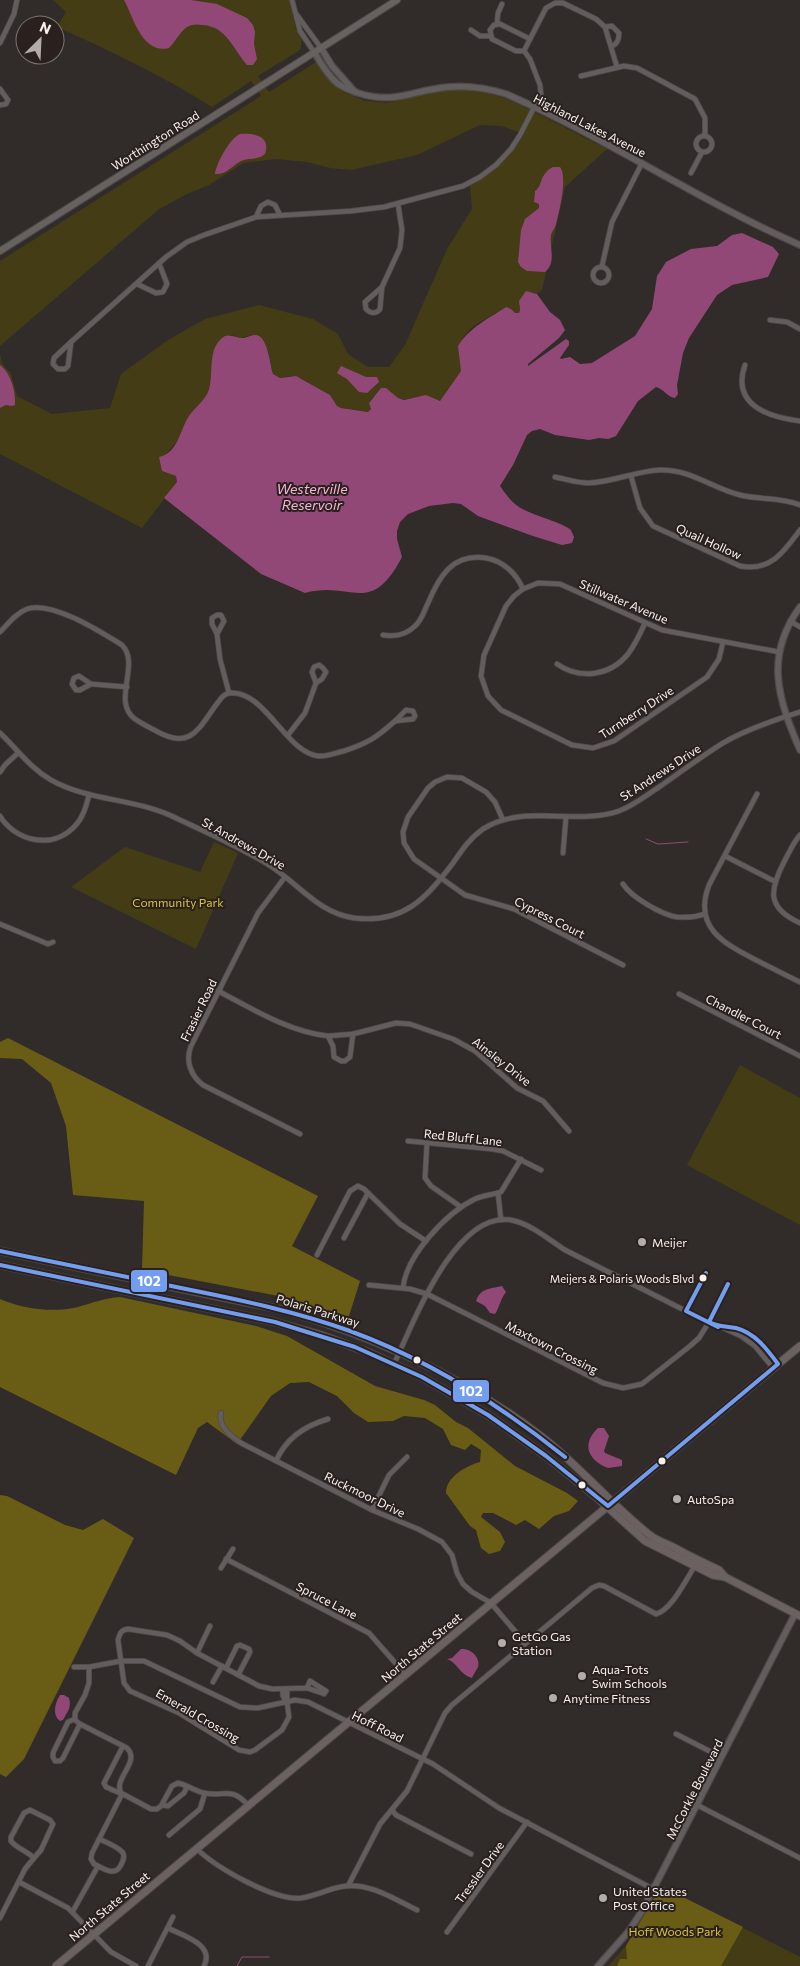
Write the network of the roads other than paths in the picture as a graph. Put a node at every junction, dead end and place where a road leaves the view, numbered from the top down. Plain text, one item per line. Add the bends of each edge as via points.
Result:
1 (17, 0) edge
2 (292, 0) edge
3 (396, 0) edge
4 (502, 4) dead end
5 (297, 16) junction
6 (497, 24) junction
7 (605, 27) junction
8 (471, 30) dead end
9 (490, 36) junction
10 (530, 39) junction
11 (0, 43) edge
12 (612, 46) junction
13 (321, 48) junction
14 (524, 51) junction
15 (314, 52) junction
16 (617, 67) junction
17 (581, 76) dead end
18 (0, 89) edge
19 (356, 92) junction
20 (0, 105) edge
21 (535, 108) junction
22 (705, 136) junction
23 (702, 152) junction
24 (642, 163) junction
25 (691, 173) dead end
26 (398, 204) junction
27 (280, 215) junction
28 (256, 217) junction
29 (800, 245) edge
30 (0, 251) edge
31 (159, 264) junction
32 (602, 266) dead end
33 (137, 284) junction
34 (382, 287) junction
35 (770, 320) dead end
36 (800, 329) edge
37 (71, 342) junction
38 (745, 365) dead end
39 (800, 421) edge
40 (632, 476) junction
41 (555, 477) dead end
42 (800, 505) edge
43 (800, 530) edge
44 (523, 588) junction
45 (800, 608) edge
46 (790, 621) junction
47 (645, 623) junction
48 (800, 627) edge
49 (0, 632) edge
50 (218, 634) dead end
51 (383, 635) dead end
52 (723, 642) junction
53 (778, 652) junction
54 (557, 664) dead end
55 (316, 683) dead end
56 (91, 684) dead end
57 (126, 687) junction
58 (228, 693) junction
59 (800, 712) edge
60 (786, 716) junction
61 (395, 721) dead end
62 (0, 733) edge
63 (288, 735) junction
64 (800, 750) edge
65 (18, 752) junction
66 (0, 772) edge
67 (757, 794) dead end
68 (89, 795) junction
69 (0, 816) edge
70 (566, 818) junction
71 (503, 820) junction
72 (800, 835) edge
73 (563, 853) dead end
74 (725, 856) junction
75 (285, 877) junction
76 (441, 878) junction
77 (774, 881) junction
78 (623, 884) dead end
79 (706, 914) junction
80 (800, 923) edge
81 (0, 924) edge
82 (53, 942) dead end
83 (623, 965) dead end
84 (800, 982) edge
85 (218, 991) junction
86 (679, 994) dead end
87 (353, 1034) junction
88 (328, 1036) junction
89 (800, 1056) edge
90 (569, 1131) dead end
91 (300, 1134) dead end
92 (408, 1142) dead end
93 (427, 1143) junction
94 (521, 1159) junction
95 (541, 1170) dead end
96 (368, 1193) junction
97 (498, 1193) junction
98 (461, 1207) junction
99 (501, 1220) junction
100 (344, 1238) dead end
101 (426, 1241) junction
102 (0, 1251) edge
103 (317, 1255) dead end
104 (0, 1265) edge
105 (370, 1285) dead end
106 (403, 1288) junction
107 (427, 1294) junction
108 (709, 1322) junction
109 (800, 1346) edge
110 (400, 1352) junction
111 (394, 1364) junction
112 (776, 1366) junction
113 (221, 1413) dead end
114 (328, 1419) dead end
115 (407, 1457) dead end
116 (276, 1461) junction
117 (610, 1504) junction
118 (372, 1510) junction
119 (232, 1550) dead end
120 (226, 1559) junction
121 (698, 1564) junction
122 (221, 1568) dead end
123 (491, 1603) junction
124 (798, 1615) edge
125 (210, 1626) dead end
126 (525, 1643) junction
127 (197, 1654) junction
128 (121, 1661) junction
129 (74, 1667) dead end
130 (89, 1667) junction
131 (224, 1667) junction
132 (405, 1674) junction
133 (238, 1675) junction
134 (213, 1682) dead end
135 (307, 1688) dead end
136 (284, 1689) junction
137 (287, 1702) junction
138 (75, 1719) junction
139 (346, 1722) junction
140 (80, 1724) junction
141 (676, 1734) dead end
142 (123, 1746) junction
143 (721, 1757) junction
144 (423, 1759) junction
145 (187, 1786) junction
146 (205, 1793) junction
147 (122, 1794) junction
148 (162, 1805) junction
149 (248, 1805) junction
150 (697, 1805) junction
151 (392, 1810) junction
152 (527, 1822) junction
153 (169, 1835) dead end
154 (100, 1839) junction
155 (196, 1848) junction
156 (471, 1854) dead end
157 (34, 1858) junction
158 (800, 1858) edge
159 (98, 1866) junction
160 (19, 1882) junction
161 (348, 1886) junction
162 (654, 1889) junction
163 (2, 1910) edge
164 (417, 1910) dead end
165 (73, 1911) junction
166 (0, 1918) edge
167 (173, 1918) dead end
168 (168, 1928) junction
169 (447, 1932) dead end
170 (93, 1934) junction
171 (56, 1966) edge
172 (136, 1966) edge
173 (148, 1966) edge
174 (204, 1966) edge
175 (598, 1966) edge

1 - 11 street via 11,22
2 - 5 street, Highland Lakes Avenue
3 - 13 main road, Worthington Road
4 - 6 street
5 - 13 street
5 - 15 street, Highland Lakes Avenue via 300,31
6 - 9 street via 490,30
6 - 10 street
7 - 10 street via 568,5 555,3 544,10
7 - 12 street
7 - 12 street via 612,26 619,33 618,41
8 - 9 street via 480,36
9 - 14 street via 516,51
10 - 14 street
12 - 16 street
13 - 15 main road, Worthington Road
13 - 19 street via 332,66
14 - 21 street via 540,85 541,94
15 - 19 street, Highland Lakes Avenue via 336,82
15 - 30 main road, Worthington Road
16 - 17 street
16 - 22 street via 632,66 695,99 705,118
18 - 20 street via 8,100
19 - 21 street, Highland Lakes Avenue via 384,99 437,88 473,87 506,94
21 - 24 street, Highland Lakes Avenue
21 - 26 street via 511,149 480,177 463,186
22 - 23 street via 712,144 708,151
22 - 23 street via 698,137 695,142
23 - 25 street
24 - 29 street, Highland Lakes Avenue
24 - 32 street via 612,222
26 - 27 street via 351,211
26 - 34 street via 402,239 396,260
27 - 28 street
27 - 28 street via 275,205 268,202 261,206
28 - 31 street via 187,242
31 - 33 street
31 - 33 street via 167,284 164,292 156,293
33 - 37 street
34 - 34 street via 365,302 368,311 375,313 380,309
35 - 36 street via 787,322
37 - 37 street via 54,358 53,364 58,369 68,366
38 - 39 street via 741,384 750,403 764,412
40 - 41 street via 588,483
40 - 42 street via 652,471 676,471 738,495
40 - 43 street, Quail Hollow via 640,508 650,523 740,566 770,563
44 - 47 street, Stillwater Avenue via 538,583 560,584
44 - 51 street via 500,563 482,558 466,559 452,565 441,576 414,628 400,635
44 - 52 street, Turnberry Drive via 506,606 484,655 481,673 484,689 501,710 578,747 597,748 614,741 700,683 716,666
45 - 46 street
46 - 48 street
46 - 53 street
47 - 52 street, Stillwater Avenue via 667,631
47 - 54 street via 627,656 608,670 584,674
49 - 57 street via 26,609 46,607 62,612 125,648 129,659
50 - 58 street
52 - 53 street, Stillwater Avenue
53 - 60 street via 778,687
55 - 63 street via 305,713
56 - 57 street
57 - 58 street via 126,704 132,716 177,739 194,734
58 - 63 street via 250,699
59 - 60 street, St Andrews Drive
60 - 64 street
60 - 70 street, St Andrews Drive via 726,742 623,809 593,817
61 - 63 street via 373,740 329,755 310,754
62 - 65 street, St Andrews Drive
65 - 66 street
65 - 68 street, St Andrews Drive via 50,780
67 - 74 street
68 - 69 street via 78,822 65,834 53,839 23,837
68 - 75 street, St Andrews Drive via 147,806 168,814 262,861
70 - 71 street, St Andrews Drive via 523,816
70 - 73 street
71 - 76 street, St Andrews Drive via 483,829 469,841
71 - 76 street, Cypress Court via 493,799 468,780 450,777 433,784 406,820 403,838 410,854
72 - 77 street
74 - 77 street
74 - 79 street via 708,889
75 - 76 street, St Andrews Drive via 328,910 366,919 388,916 408,908 430,893
75 - 85 street, Frasier Road via 258,913
76 - 83 street, Cypress Court via 465,895 514,909
77 - 80 street via 774,898 780,910
78 - 79 street via 632,895 670,915
79 - 84 street via 714,932 729,946
81 - 82 street via 48,944
85 - 88 street, Ainsley Drive via 291,1028
85 - 91 street, Frasier Road via 189,1051 192,1073 208,1088
86 - 89 street, Chandler Court
87 - 88 street, Ainsley Drive
87 - 88 street via 350,1057 342,1062 334,1057
87 - 90 street, Ainsley Drive via 403,1024 453,1039 475,1051 517,1088 544,1101
92 - 93 street, Red Bluff Lane
93 - 94 street, Red Bluff Lane via 492,1149
93 - 98 street via 425,1178
94 - 95 street, Red Bluff Lane
94 - 97 street via 504,1189
96 - 100 street
96 - 101 street via 400,1224
96 - 103 street via 358,1186 350,1191
97 - 98 street
97 - 99 street
98 - 101 street
99 - 107 street via 480,1227 462,1243 442,1267
99 - 108 street via 523,1224 565,1250
101 - 106 street via 404,1277
102 - 110 main road, Polaris Parkway via 283,1310 353,1332
104 - 111 main road, Polaris Parkway via 275,1322 338,1341
105 - 106 street, Maxtown Crossing
106 - 107 street, Maxtown Crossing
107 - 108 street, Maxtown Crossing via 603,1383 623,1388 642,1384 654,1376 697,1340
107 - 110 street
108 - 112 street via 754,1337
109 - 112 main road, North State Street
110 - 111 street
110 - 117 main road, Polaris Parkway via 485,1397 530,1428 576,1466
111 - 117 main road, Polaris Parkway via 450,1392 504,1426
112 - 117 main road, North State Street
113 - 116 street, Ruckmoor Drive via 221,1422 233,1438
114 - 116 street via 290,1438
115 - 118 street via 389,1475
116 - 118 street, Ruckmoor Drive
117 - 121 main road via 653,1537
117 - 121 main road via 645,1541 668,1554
117 - 123 main road, North State Street
118 - 123 street, Ruckmoor Drive via 442,1542 452,1555 462,1584
119 - 120 street
120 - 122 street
120 - 132 street, Spruce Lane via 369,1632
121 - 124 main road via 713,1575 725,1577
121 - 126 street via 662,1612 656,1614 600,1585 592,1588
123 - 126 street, Ruckmoor Drive
123 - 132 main road, North State Street
124 - 143 street, McCorkle Boulevard
125 - 127 street
126 - 144 street via 452,1705
127 - 128 street via 167,1635 123,1629 118,1640
127 - 131 street
128 - 130 street, Hoff Road
128 - 137 street, Hoff Road via 144,1661 240,1708
128 - 137 street, Emerald Crossing via 124,1683 130,1691 179,1714 245,1752 255,1750 282,1730 289,1717
129 - 130 street, Hoff Road
130 - 138 street via 88,1683
131 - 133 street
131 - 133 street via 237,1646 240,1644 249,1649
131 - 134 street
132 - 139 main road, North State Street
133 - 136 street via 259,1686
135 - 136 street
136 - 137 street via 283,1698
137 - 139 street, Hoff Road via 308,1702
138 - 140 street
138 - 140 street via 68,1722 53,1753 56,1761 63,1758
139 - 144 street, Hoff Road
139 - 149 main road, North State Street
140 - 142 street
141 - 143 street
142 - 147 street via 130,1750 132,1756 119,1784
142 - 147 street via 104,1783
143 - 150 street, McCorkle Boulevard
144 - 151 street via 407,1791
144 - 152 street, Hoff Road
145 - 146 street
145 - 148 street via 184,1793 168,1806
145 - 148 street via 178,1783 172,1786
146 - 149 street via 232,1793
146 - 153 street via 200,1809
147 - 148 street via 151,1809
147 - 154 street
149 - 155 main road, North State Street
150 - 158 street
150 - 162 street, McCorkle Boulevard
151 - 156 street
151 - 161 street via 380,1824
152 - 162 street, Hoff Road
152 - 169 street, Tressler Drive
154 - 159 street via 91,1856
154 - 159 street via 120,1850 124,1858 115,1871
155 - 161 street via 213,1863 279,1896 300,1898 333,1887
155 - 170 main road, North State Street
157 - 157 street via 53,1824 28,1810 11,1841
157 - 160 street
159 - 165 street
160 - 163 street
160 - 165 street
161 - 164 street via 375,1890
162 - 175 street, McCorkle Boulevard via 629,1931
163 - 166 street
165 - 170 street
167 - 168 street
168 - 173 street
168 - 174 street via 203,1948 206,1955
170 - 171 main road, North State Street
170 - 172 street via 111,1952

